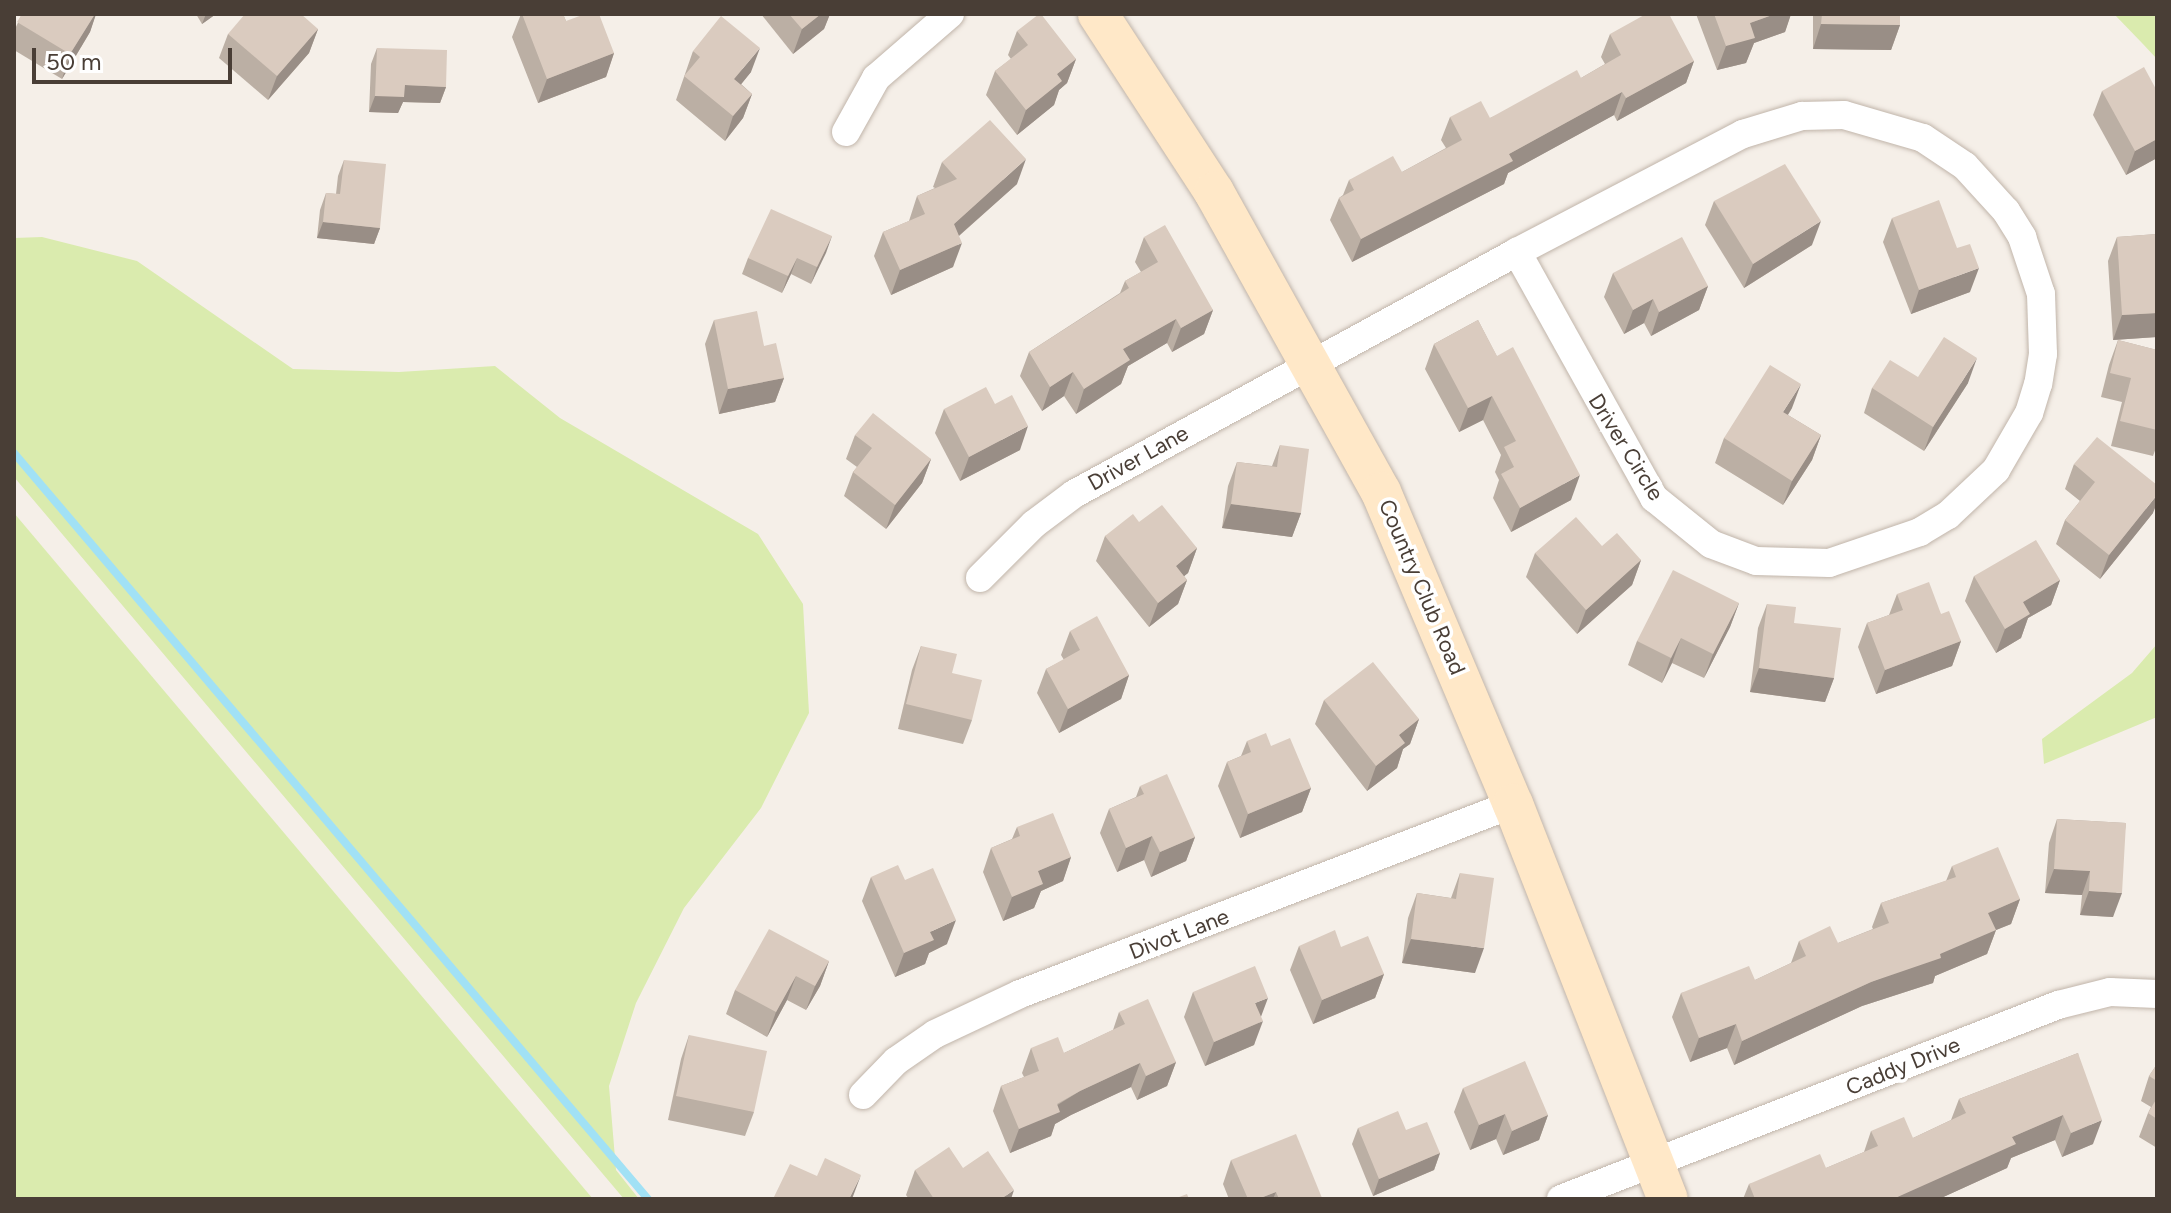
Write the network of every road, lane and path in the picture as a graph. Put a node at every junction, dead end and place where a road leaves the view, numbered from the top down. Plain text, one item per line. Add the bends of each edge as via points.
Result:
1 (950, 14) edge
2 (1098, 14) edge
3 (846, 132) dead end
4 (1517, 252) junction
5 (1313, 362) junction
6 (980, 578) dead end
7 (1513, 804) junction
8 (2157, 994) edge
9 (863, 1095) dead end
10 (1653, 1163) junction
11 (1561, 1199) edge
12 (1668, 1199) edge

1 - 3 street via 876,78
2 - 5 street, Country Club Road via 1214,192
4 - 4 street, Driver Circle via 1762,126 1802,116 1864,117 1923,138 1965,166 2006,211 2022,237 2041,294 2038,384 2008,452 1974,494 1948,515 1920,532 1829,563 1756,561 1711,544 1654,498
4 - 5 street, Driver Circle
5 - 6 street, Driver Lane via 1074,494 1034,524
5 - 7 street, Country Club Road via 1387,506
7 - 9 street, Divot Lane via 1020,994 935,1034 896,1061
7 - 10 street, Country Club Road
8 - 10 street, Caddy Drive via 2110,992 2058,1005
10 - 11 street, Caddy Drive
10 - 12 street, Country Club Road

